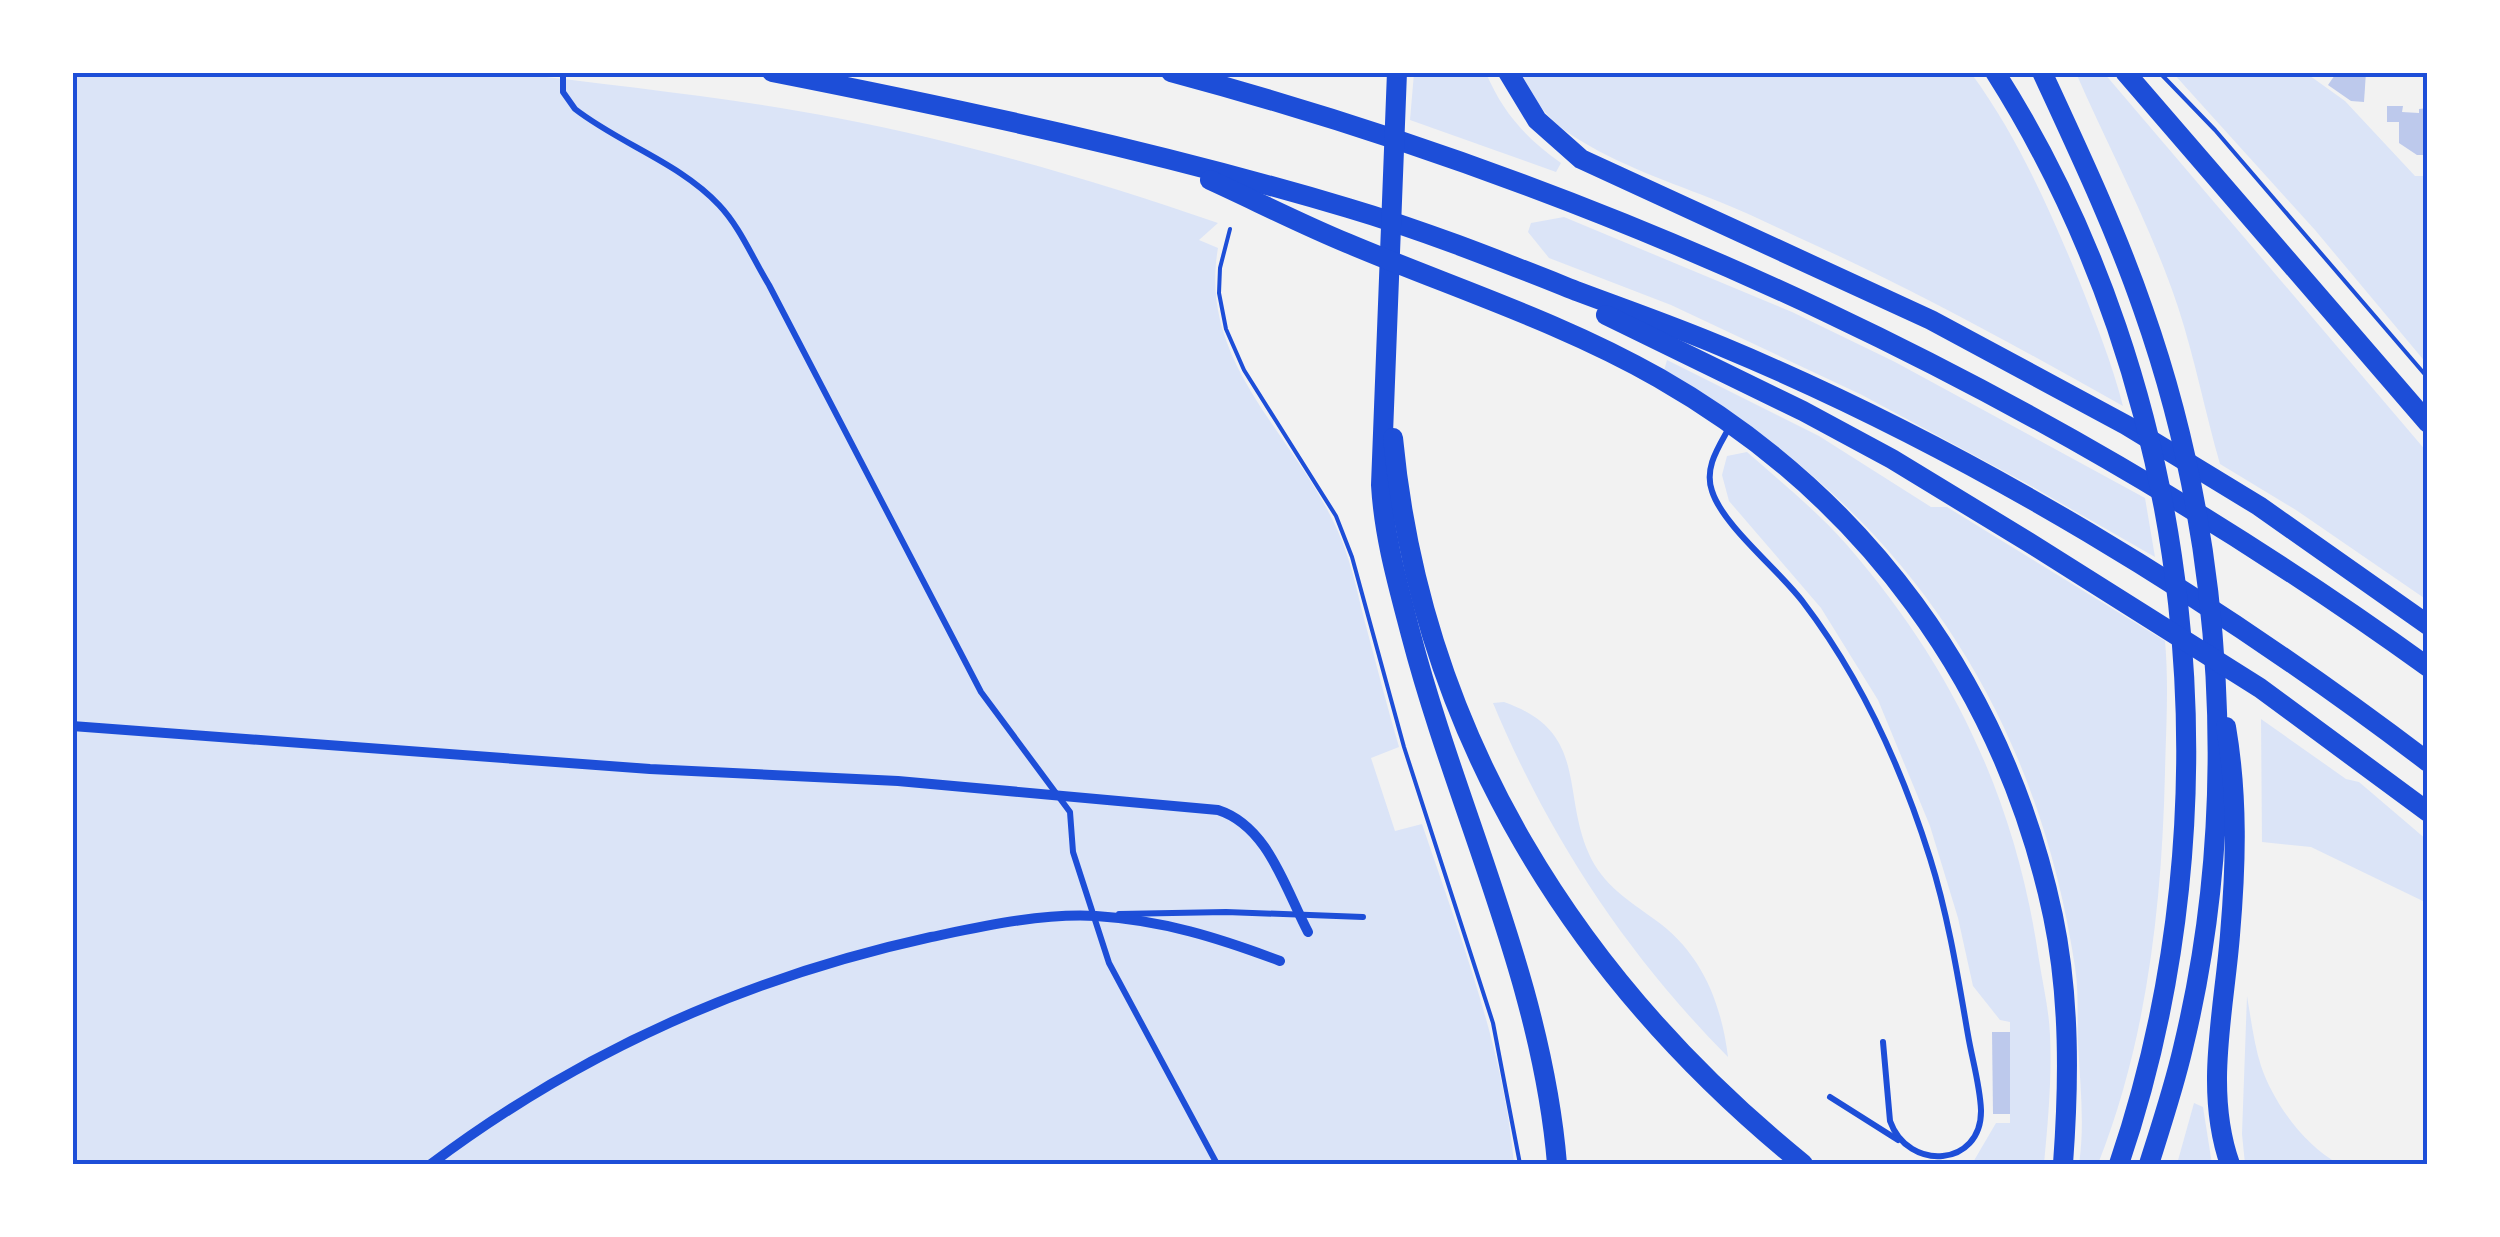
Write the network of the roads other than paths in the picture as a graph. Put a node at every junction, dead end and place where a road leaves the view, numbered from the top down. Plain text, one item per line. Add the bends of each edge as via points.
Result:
1 (564, 72) edge
2 (772, 72) edge
3 (1171, 72) edge
4 (1397, 72) edge
5 (1508, 72) edge
6 (1995, 72) edge
7 (2028, 72) edge
8 (2042, 72) edge
9 (2125, 72) edge
10 (2074, 141) junction
11 (1158, 156) junction
12 (1483, 255) junction
13 (1386, 359) junction
14 (1732, 422) junction
15 (2428, 423) edge
16 (2428, 624) edge
17 (2428, 666) edge
18 (2220, 713) junction
19 (72, 726) edge
20 (2428, 762) edge
21 (1060, 795) junction
22 (2428, 812) edge
23 (1299, 914) junction
24 (1094, 916) junction
25 (1363, 917) dead end
26 (1308, 932) dead end
27 (1280, 961) dead end
28 (1884, 1042) dead end
29 (1830, 1098) dead end
30 (1903, 1144) junction
31 (431, 1164) edge
32 (1217, 1164) edge
33 (1557, 1164) edge
34 (1803, 1164) edge
35 (2062, 1164) edge
36 (2120, 1164) edge
37 (2149, 1164) edge
38 (2230, 1164) edge

1 - 21 lane via 563,92 575,109 695,184 732,222 981,692
2 - 11 highway
3 - 17 highway via 1420,146 1622,220 1792,295 1992,392 2248,544
4 - 13 highway
5 - 16 highway via 1537,120 1580,159 1931,320 2126,425 2260,506
6 - 36 highway via 2068,204 2114,318 2146,425 2170,546 2183,691 2184,805 2152,1046
7 - 10 highway
8 - 10 highway
9 - 15 highway
10 - 18 highway via 2144,312 2189,475
11 - 12 highway via 1352,209
11 - 14 highway via 1348,244 1601,348
12 - 20 highway via 1724,348 2003,485 2254,638
12 - 22 highway via 1892,460 2260,688
13 - 33 highway via 1384,528 1426,687 1530,1012
13 - 34 highway via 1396,463 1420,586 1461,716 1509,817 1583,939 1654,1027
14 - 30 lane via 1710,466 1712,494 1835,645 1880,725 1930,859 1981,1113 1974,1136 1956,1153 1934,1158
14 - 35 highway via 1808,483 1896,577 1980,707 2036,846 2054,919 2067,1108
18 - 37 highway via 2206,925 2184,1047
18 - 38 highway via 2236,807 2216,1086
19 - 21 street
21 - 23 street via 1233,815 1260,838
21 - 24 lane
23 - 24 lane
23 - 25 lane
23 - 26 street
24 - 27 street via 1204,933
24 - 31 street via 937,936 744,990 601,1054
24 - 32 lane via 1109,963
28 - 30 lane via 1890,1121
29 - 30 lane

